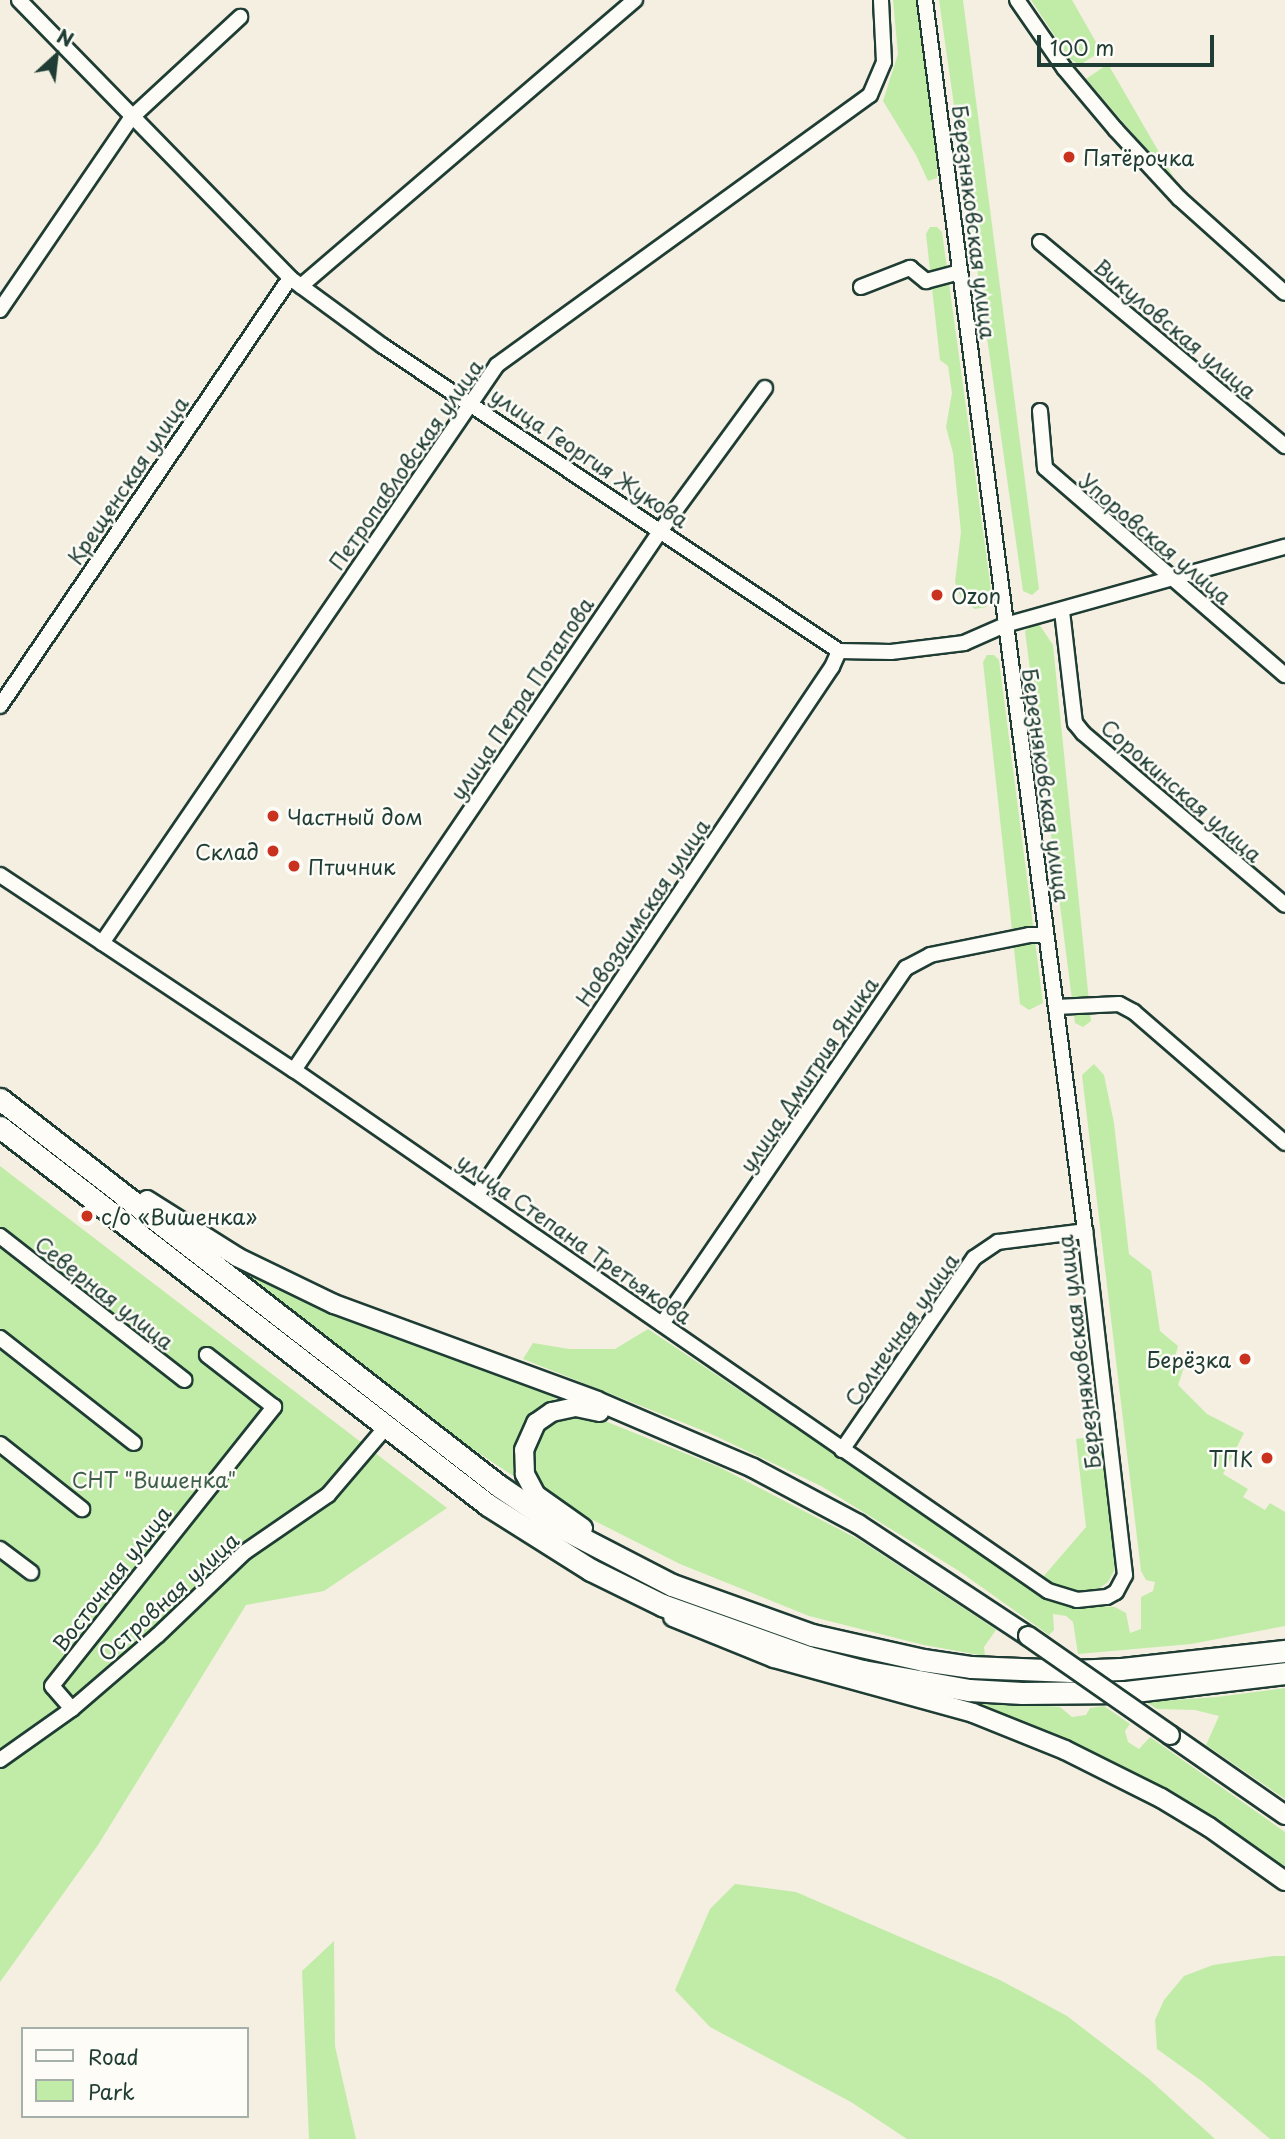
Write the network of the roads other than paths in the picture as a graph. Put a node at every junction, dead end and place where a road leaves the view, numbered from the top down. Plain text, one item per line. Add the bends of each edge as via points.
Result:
1 (19, 0) edge
2 (635, 0) edge
3 (881, 0) edge
4 (925, 0) edge
5 (1017, 0) edge
6 (240, 17) dead end
7 (131, 118) junction
8 (1040, 242) dead end
9 (960, 272) junction
10 (295, 282) junction
11 (861, 288) dead end
12 (1285, 293) edge
13 (0, 310) edge
14 (765, 388) dead end
15 (471, 404) junction
16 (1040, 411) dead end
17 (1285, 446) edge
18 (661, 530) junction
19 (1285, 547) edge
20 (1173, 579) junction
21 (1062, 611) junction
22 (1005, 625) junction
23 (839, 651) junction
24 (1285, 675) edge
25 (0, 706) edge
26 (0, 875) edge
27 (1285, 905) edge
28 (1046, 935) junction
29 (102, 943) junction
30 (1056, 1007) junction
31 (294, 1070) junction
32 (0, 1093) edge
33 (0, 1099) edge
34 (0, 1127) edge
35 (1285, 1143) edge
36 (477, 1195) junction
37 (1085, 1231) junction
38 (0, 1236) edge
39 (662, 1324) junction
40 (0, 1338) edge
41 (207, 1355) dead end
42 (184, 1380) dead end
43 (386, 1427) junction
44 (134, 1443) dead end
45 (0, 1444) edge
46 (842, 1450) junction
47 (724, 1456) junction
48 (82, 1508) dead end
49 (0, 1549) edge
50 (591, 1570) junction
51 (31, 1572) dead end
52 (1125, 1575) joint
53 (848, 1645) junction
54 (1285, 1651) edge
55 (1285, 1673) edge
56 (72, 1709) junction
57 (0, 1760) edge
58 (1285, 1815) edge
59 (1285, 1881) edge

1 - 7 street, улица Георгия Жукова
2 - 10 street, Крещенская улица
3 - 15 street, Петропавловская улица via 884,62 870,95 497,365
4 - 9 street, Березняковская улица
5 - 12 street via 1064,68 1134,149 1179,198
6 - 7 street
7 - 10 street, улица Георгия Жукова
7 - 13 street
8 - 17 street, Викуловская улица
9 - 11 street via 926,281 910,268
9 - 22 street, Березняковская улица
10 - 15 street, улица Георгия Жукова
10 - 25 street, Крещенская улица
14 - 18 street, улица Петра Потапова
15 - 18 street, улица Георгия Жукова
15 - 29 street, Петропавловская улица
16 - 20 street, Упоровская улица via 1045,468
18 - 23 street, улица Георгия Жукова
18 - 31 street, улица Петра Потапова
19 - 20 street
20 - 21 street
20 - 24 street, Упоровская улица
21 - 22 street
21 - 27 street, Сорокинская улица via 1075,723
22 - 23 street via 978,639 944,647
22 - 28 street, Березняковская улица
23 - 36 street, Новозаимская улица
26 - 29 street, улица Степана Третьякова
28 - 30 street, Березняковская улица
28 - 39 street, улица Дмитрия Яника via 930,955 906,968
29 - 31 street, улица Степана Третьякова
30 - 35 street via 1119,1004 1134,1012
30 - 37 street, Березняковская улица
31 - 36 street, улица Степана Третьякова
32 - 47 main road via 164,1213 285,1281 374,1321 597,1401
33 - 53 highway via 457,1455 549,1520 672,1585
34 - 43 highway
36 - 39 street, улица Степана Третьякова
37 - 46 street, Солнечная улица via 998,1242 974,1258
37 - 52 street, Березняковская улица
38 - 42 street, Северная улица
39 - 46 street, улица Степана Третьякова
40 - 44 street
41 - 56 street, Восточная улица via 274,1407 52,1686
43 - 50 highway via 508,1519
43 - 56 street, Островная улица via 328,1495 244,1552
45 - 48 street
46 - 52 street, улица Степана Третьякова via 1056,1595 1077,1600 1107,1597 1122,1585
47 - 53 main road via 576,1407 552,1412 536,1423 526,1440 523,1463 530,1486 542,1501 607,1542 677,1576
47 - 58 main road, bridge via 858,1524
49 - 51 street
50 - 55 highway via 662,1605 798,1654 863,1671 969,1689 1126,1692
50 - 59 main road via 685,1623 738,1646 972,1713 1065,1750 1161,1798
53 - 54 highway via 971,1667 1058,1671 1168,1665
56 - 57 street, Островная улица

